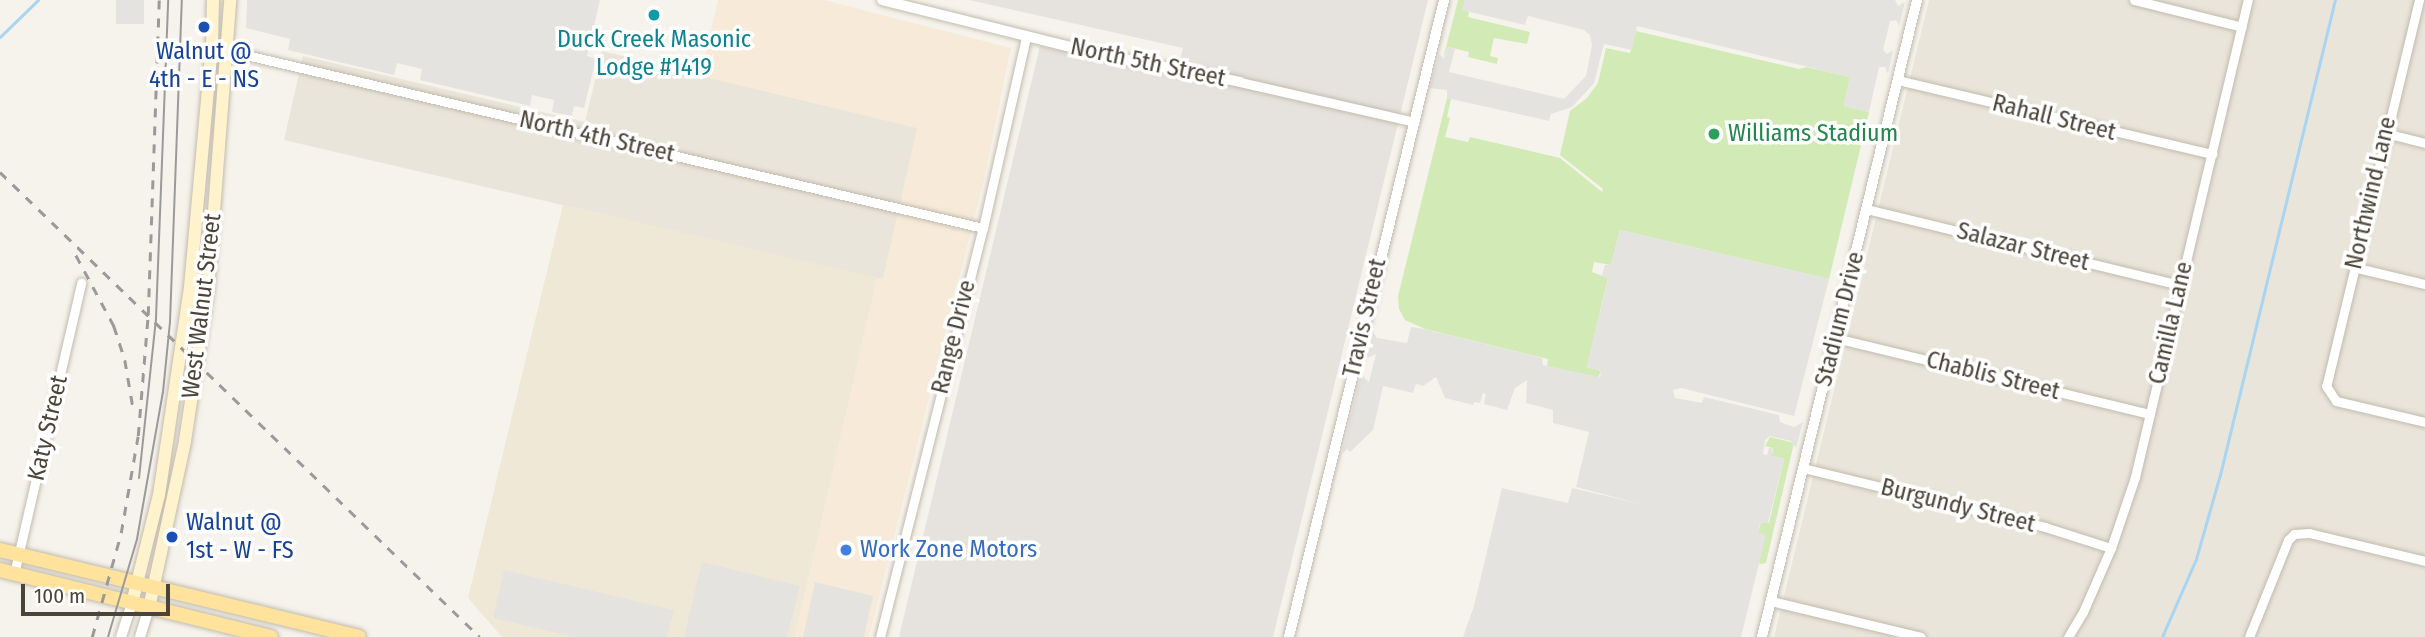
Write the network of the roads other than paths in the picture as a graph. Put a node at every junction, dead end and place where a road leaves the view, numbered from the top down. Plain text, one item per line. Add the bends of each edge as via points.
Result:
1 (213, 0) edge
2 (230, 0) edge
3 (882, 0) edge
4 (1444, 0) edge
5 (1917, 0) edge
6 (2134, 0) edge
7 (2248, 0) edge
8 (2421, 1) edge
9 (2242, 27) junction
10 (1026, 37) junction
11 (212, 47) junction
12 (227, 50) junction
13 (1898, 80) junction
14 (1240, 82) joint
15 (1414, 122) junction
16 (2385, 133) junction
17 (2425, 143) edge
18 (2212, 154) junction
19 (1866, 209) junction
20 (983, 228) junction
21 (2353, 267) junction
22 (81, 283) dead end
23 (2425, 284) edge
24 (2180, 285) junction
25 (1835, 338) junction
26 (2150, 414) junction
27 (2425, 422) edge
28 (167, 439) junction
29 (185, 442) junction
30 (1803, 468) junction
31 (2111, 548) junction
32 (0, 550) edge
33 (19, 554) junction
34 (2425, 561) edge
35 (7, 572) edge
36 (138, 582) junction
37 (155, 587) junction
38 (1771, 601) junction
39 (132, 603) junction
40 (149, 608) junction
41 (121, 637) edge
42 (140, 637) edge
43 (271, 637) edge
44 (359, 637) edge
45 (880, 637) edge
46 (1289, 637) edge
47 (1762, 637) edge
48 (1921, 637) edge
49 (2068, 637) edge
50 (2249, 637) edge

1 - 11 main road, West Walnut Street
2 - 12 main road, West Walnut Street
3 - 10 street, North 5th Street
4 - 15 street, Travis Street
5 - 13 street, Stadium Drive
6 - 9 street
7 - 9 street, Camilla Lane
8 - 16 street, Northwind Lane
9 - 18 street, Camilla Lane
10 - 14 street, North 5th Street
10 - 20 street, Range Drive
11 - 12 street, North 4th Street
11 - 28 main road, West Walnut Street via 190,287
12 - 20 street, North 4th Street
12 - 29 main road, West Walnut Street via 208,289
13 - 18 street, Rahall Street
13 - 19 street, Stadium Drive
14 - 15 street, North 5th Street
15 - 46 street, Travis Street
16 - 17 street
16 - 21 street, Northwind Lane
18 - 24 street, Camilla Lane
19 - 24 street, Salazar Street
19 - 25 street, Stadium Drive
20 - 45 street, Range Drive
21 - 23 street
21 - 27 street, Northwind Lane via 2326,386 2336,401
22 - 33 street, Katy Street
24 - 26 street, Camilla Lane
25 - 26 street, Chablis Street
25 - 30 street, Stadium Drive
26 - 31 street, Camilla Lane
28 - 29 main road
28 - 36 main road, West Walnut Street
29 - 37 main road, West Walnut Street
30 - 31 street, Burgundy Street via 2045,527
30 - 38 street, Stadium Drive
31 - 49 street, Camilla Lane
32 - 33 main road
33 - 35 street, Katy Street
33 - 36 main road
34 - 50 street via 2309,533 2294,534
35 - 39 main road
36 - 37 main road
36 - 39 main road, West Walnut Street
37 - 40 main road, West Walnut Street
37 - 44 main road
38 - 47 street, Stadium Drive
38 - 48 street
39 - 40 main road
39 - 41 street
40 - 42 street
40 - 43 main road

